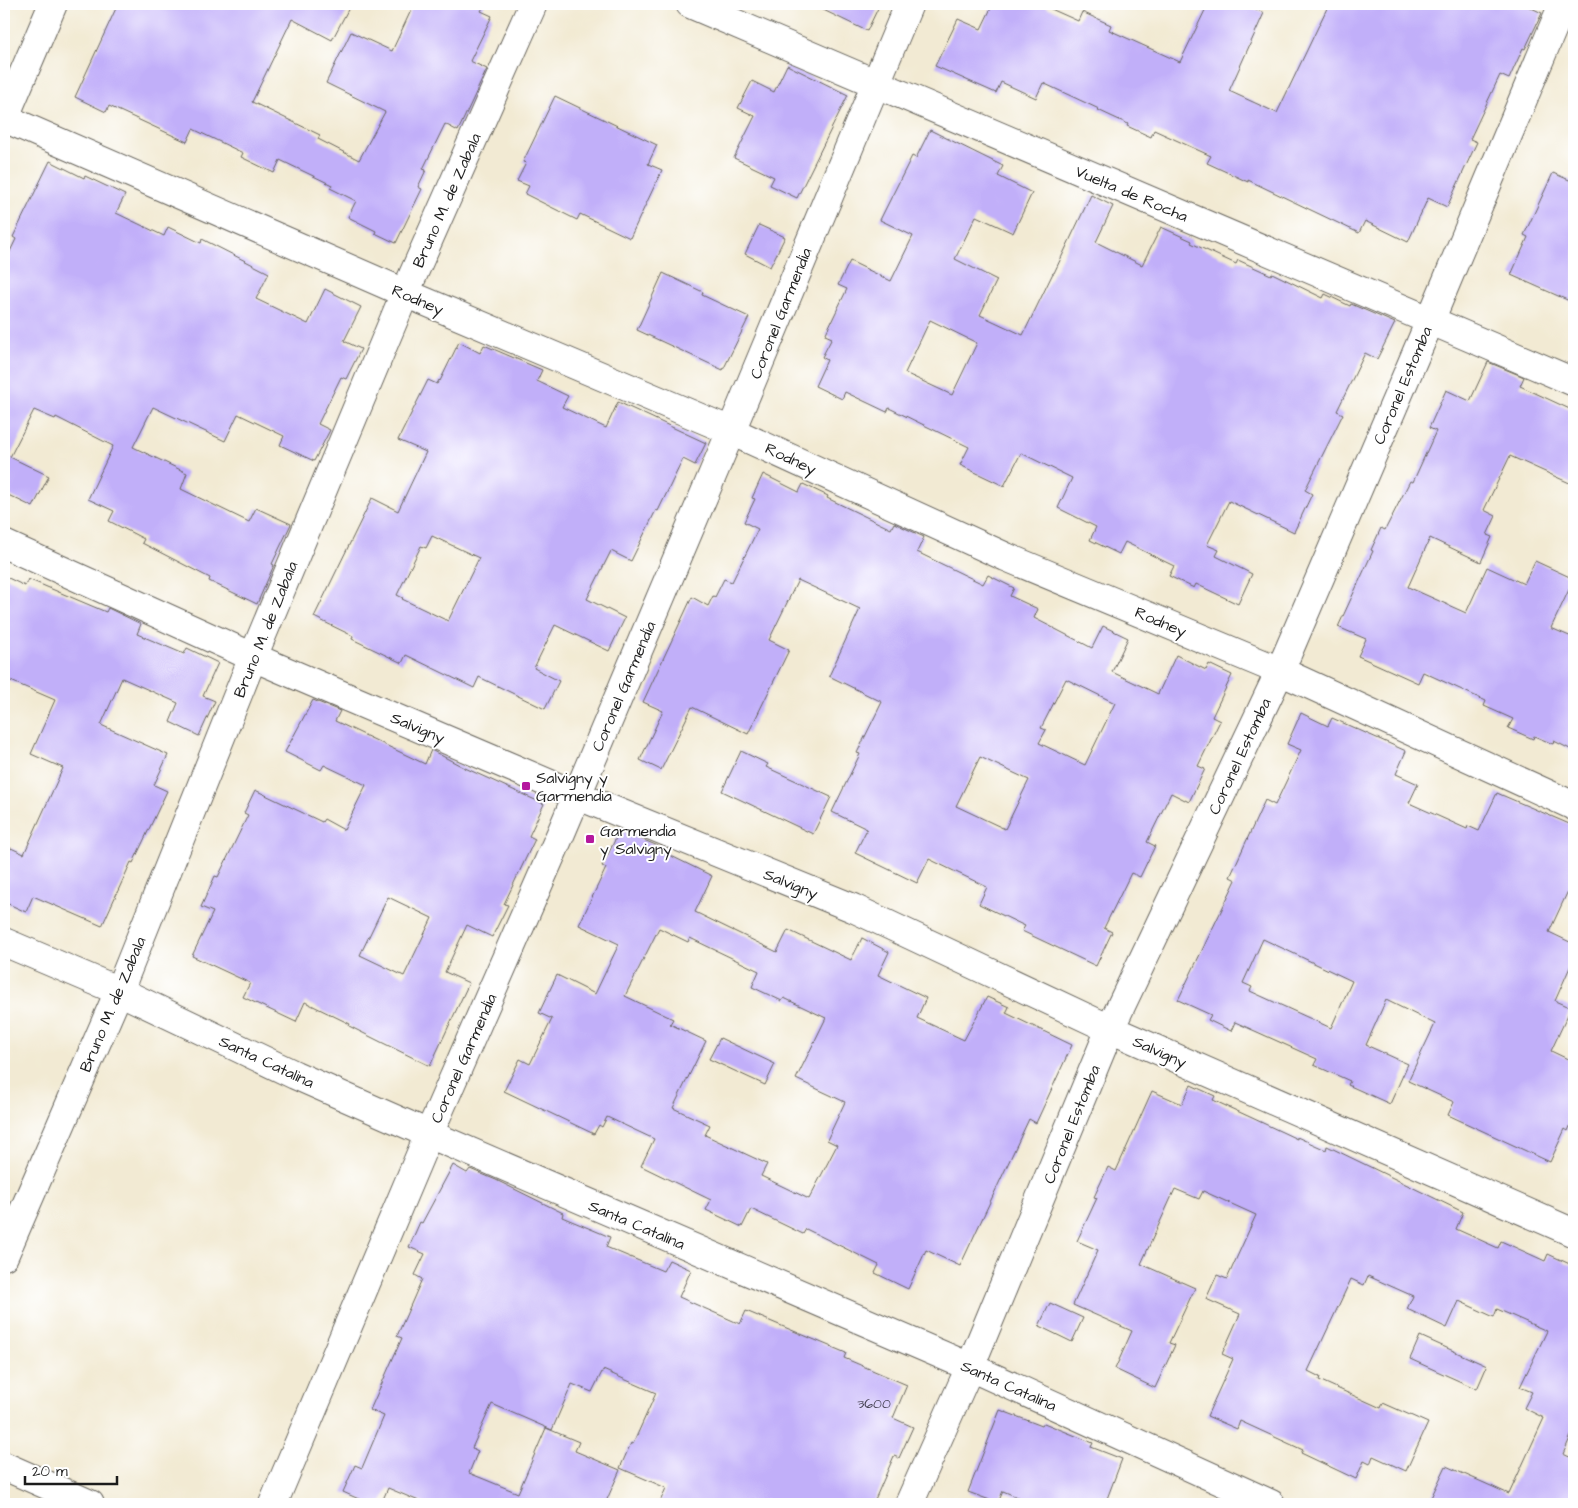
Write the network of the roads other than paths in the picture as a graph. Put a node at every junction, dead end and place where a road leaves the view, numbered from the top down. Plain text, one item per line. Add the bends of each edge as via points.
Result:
1 (53, 4) edge
2 (533, 4) edge
3 (690, 4) edge
4 (909, 4) edge
5 (1563, 4) edge
6 (875, 83) junction
7 (4, 119) edge
8 (405, 293) junction
9 (1430, 321) junction
10 (1574, 382) edge
11 (732, 431) junction
12 (4, 544) edge
13 (253, 657) junction
14 (1280, 670) junction
15 (576, 795) junction
16 (1574, 806) edge
17 (4, 942) edge
18 (119, 990) junction
19 (1110, 1029) junction
20 (429, 1134) junction
21 (1574, 1233) edge
22 (4, 1256) edge
23 (970, 1367) junction
24 (4, 1466) edge
25 (90, 1504) edge
26 (273, 1504) edge
27 (909, 1504) edge
28 (1271, 1504) edge

1 - 7 street
2 - 8 street, Bruno M. de Zabala
3 - 6 street, Vuelta de Rocha
4 - 6 street, Coronel Garmendia
5 - 9 street, Coronel Estomba
6 - 9 street, Vuelta de Rocha
6 - 11 street, Coronel Garmendia
7 - 8 street, Rodney
8 - 11 street, Rodney
8 - 13 street, Bruno M. de Zabala
9 - 10 street, Vuelta de Rocha
9 - 14 street, Coronel Estomba
11 - 14 street, Rodney via 1006,557
11 - 15 street, Coronel Garmendia
12 - 13 street, Salvigny
13 - 15 street, Salvigny
13 - 18 street, Bruno M. de Zabala
14 - 16 street, Rodney
14 - 19 street, Coronel Estomba
15 - 19 street, Salvigny via 853,908
15 - 20 street, Coronel Garmendia
17 - 18 street, Santa Catalina
18 - 20 street, Santa Catalina via 295,1075
18 - 22 street, Bruno M. de Zabala
19 - 21 street, Salvigny
19 - 23 street, Coronel Estomba
20 - 23 street, Santa Catalina
20 - 26 street, Coronel Garmendia
23 - 27 street, Coronel Estomba
23 - 28 street, Santa Catalina
24 - 25 street

